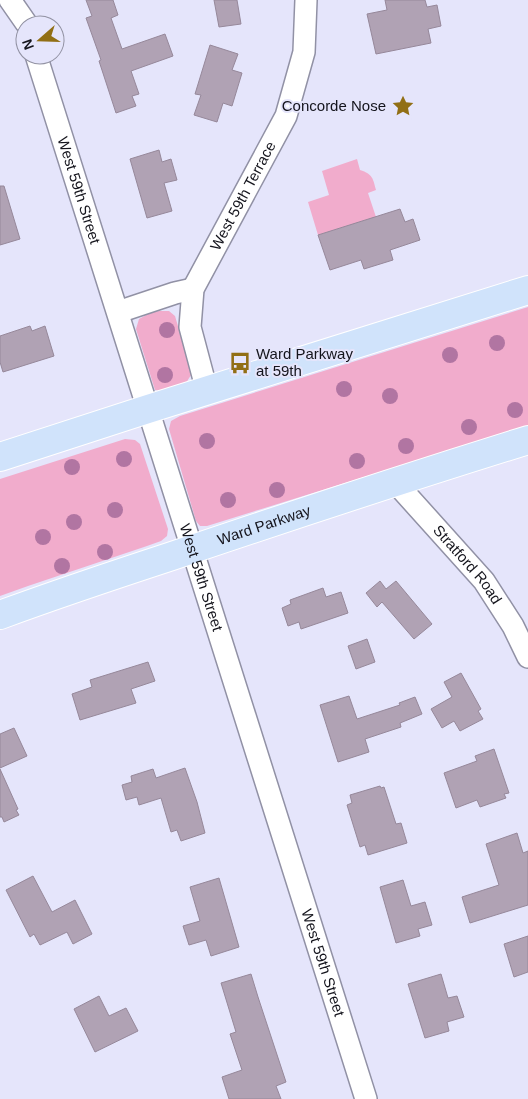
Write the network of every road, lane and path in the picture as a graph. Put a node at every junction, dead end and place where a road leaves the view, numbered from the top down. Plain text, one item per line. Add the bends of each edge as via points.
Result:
1 (10, 0) edge
2 (25, 0) edge
3 (306, 0) edge
4 (20, 15) edge
5 (26, 15) edge
6 (39, 65) edge
7 (193, 289) junction
8 (528, 290) edge
9 (118, 312) junction
10 (207, 391) junction
11 (148, 409) junction
12 (528, 440) edge
13 (0, 458) edge
14 (395, 482) junction
15 (193, 548) junction
16 (0, 615) edge
17 (528, 657) edge
18 (366, 1099) edge

1 - 4 street
2 - 5 street
3 - 7 street, West 59th Terrace via 304,52 286,116
6 - 9 street, West 59th Street
7 - 9 street
7 - 10 street, West 59th Terrace via 190,327
8 - 10 main road
9 - 11 street, West 59th Street
10 - 11 main road
11 - 13 main road
11 - 15 street, West 59th Street
12 - 14 main road, Ward Parkway
14 - 15 main road, Ward Parkway
14 - 17 street, Stratford Road via 484,580
15 - 16 main road, Ward Parkway
15 - 18 street, West 59th Street

